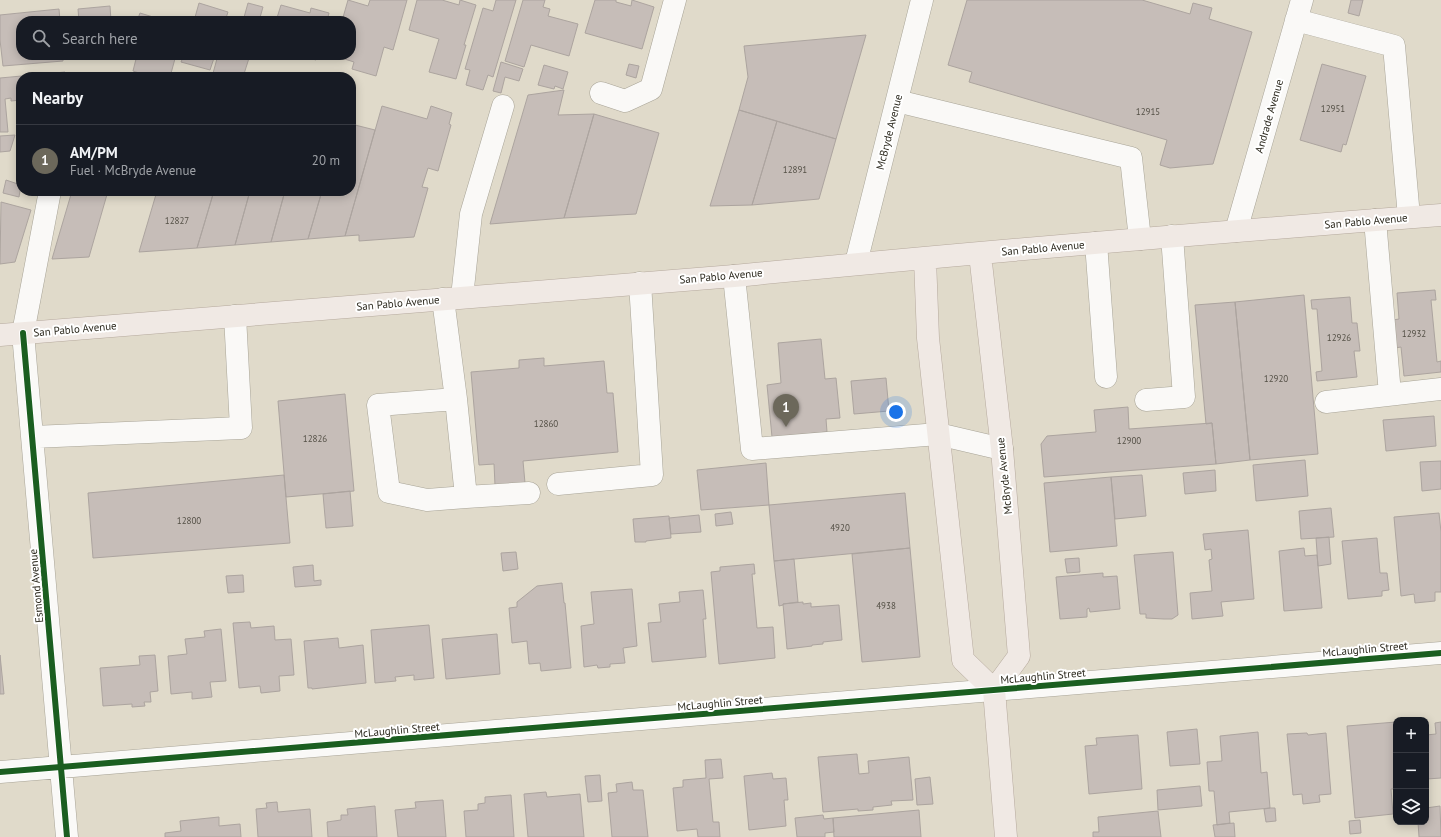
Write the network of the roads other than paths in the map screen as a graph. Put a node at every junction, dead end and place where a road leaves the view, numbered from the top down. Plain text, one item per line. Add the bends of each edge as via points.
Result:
1 (675, 0) edge
2 (922, 0) edge
3 (1299, 10) edge
4 (601, 93) dead end
5 (897, 101) junction
6 (503, 106) dead end
7 (49, 196) edge
8 (1441, 215) edge
9 (1409, 217) junction
10 (1375, 220) junction
11 (1236, 231) junction
12 (1172, 236) junction
13 (1140, 239) junction
14 (1096, 243) junction
15 (980, 254) junction
16 (925, 259) junction
17 (856, 263) junction
18 (734, 276) junction
19 (640, 283) junction
20 (452, 298) junction
21 (235, 316) junction
22 (23, 333) junction
23 (0, 335) edge
24 (1106, 376) dead end
25 (1441, 389) edge
26 (1390, 394) junction
27 (456, 399) junction
28 (1146, 400) dead end
29 (1326, 402) dead end
30 (938, 434) junction
31 (33, 437) junction
32 (1002, 449) junction
33 (558, 484) dead end
34 (529, 493) dead end
35 (466, 497) junction
36 (1441, 653) edge
37 (994, 690) junction
38 (61, 767) junction
39 (0, 772) edge
40 (67, 837) edge
41 (1006, 837) edge

1 - 4 street via 651,89 625,101
2 - 5 street, McBryde Avenue
3 - 9 street via 1394,46
3 - 11 street, Andrade Avenue
5 - 13 street via 1131,158
5 - 17 street, McBryde Avenue
6 - 20 street via 471,214
7 - 22 street, Esmond Avenue
8 - 9 main road, San Pablo Avenue
9 - 10 main road, San Pablo Avenue
10 - 11 main road, San Pablo Avenue
10 - 26 street
11 - 12 main road, San Pablo Avenue
12 - 13 main road, San Pablo Avenue
12 - 28 street via 1184,397
13 - 14 main road, San Pablo Avenue
14 - 15 main road, San Pablo Avenue
14 - 24 street
15 - 16 main road, San Pablo Avenue
15 - 32 main road, McBryde Avenue
16 - 17 main road, San Pablo Avenue
16 - 30 main road via 928,338
17 - 18 main road, San Pablo Avenue
18 - 19 main road, San Pablo Avenue
18 - 30 street via 752,449
19 - 20 main road, San Pablo Avenue
19 - 33 street via 652,475
20 - 21 main road, San Pablo Avenue
20 - 27 street
21 - 22 main road, San Pablo Avenue
21 - 31 street via 241,428
22 - 23 main road, San Pablo Avenue
22 - 31 street, Esmond Avenue
25 - 26 street
26 - 29 street
27 - 35 street
27 - 35 street via 378,405 389,492 427,500
30 - 32 street
30 - 37 main road via 963,660
31 - 38 street, Esmond Avenue
32 - 37 main road, McBryde Avenue via 1020,656
34 - 35 street
36 - 37 street, McLaughlin Street
37 - 38 street, McLaughlin Street
37 - 41 main road
38 - 39 street, McLaughlin Street
38 - 40 street, Esmond Avenue

